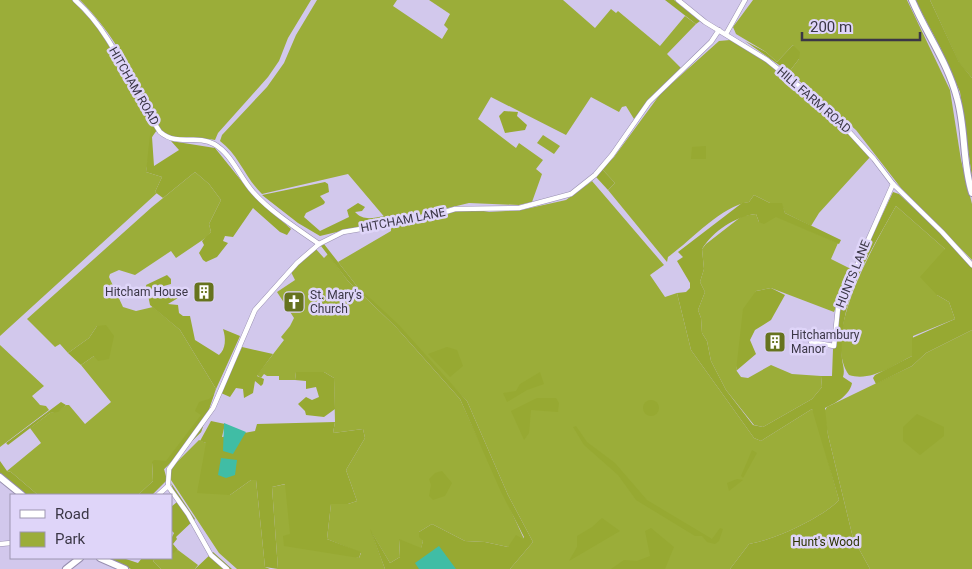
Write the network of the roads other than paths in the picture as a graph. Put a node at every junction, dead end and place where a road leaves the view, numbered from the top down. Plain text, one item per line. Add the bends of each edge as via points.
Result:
1 (75, 0) edge
2 (678, 0) edge
3 (745, 0) edge
4 (912, 0) edge
5 (719, 30) junction
6 (726, 34) junction
7 (893, 184) junction
8 (972, 193) edge
9 (319, 244) junction
10 (972, 266) edge
11 (811, 342) dead end
12 (0, 476) edge
13 (168, 486) junction
14 (21, 494) edge
15 (159, 494) edge
16 (79, 559) edge
17 (102, 559) edge
18 (66, 569) edge
19 (125, 569) edge
20 (227, 569) edge

1 - 9 street, HITCHAM ROAD via 113,48 160,132 172,140 199,140 215,144 252,192
2 - 5 street, HILL FARM ROAD
3 - 6 street
4 - 8 street via 954,85
5 - 6 street, HILL FARM ROAD
5 - 9 street, HITCHAM LANE via 712,42 649,102 596,175 571,194 519,208 455,209 424,218 344,232
6 - 7 street, HILL FARM ROAD via 767,60 831,112 864,146
7 - 10 street, HILL FARM ROAD
7 - 11 street, HUNTS LANE via 838,308 834,346
9 - 13 street, HITCHAM LANE via 297,262 255,310 213,408 169,468
12 - 14 street
13 - 15 street
13 - 20 street via 212,555
16 - 18 street
17 - 19 street

